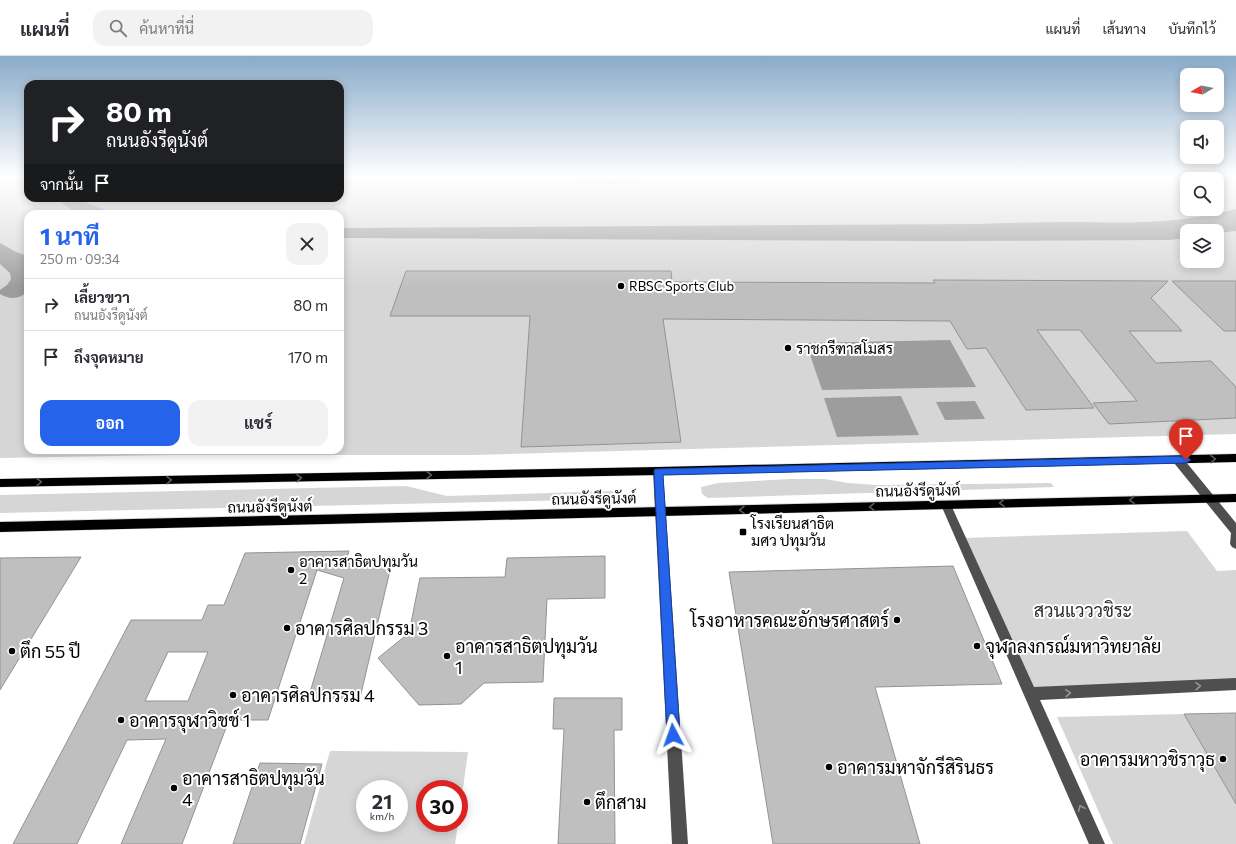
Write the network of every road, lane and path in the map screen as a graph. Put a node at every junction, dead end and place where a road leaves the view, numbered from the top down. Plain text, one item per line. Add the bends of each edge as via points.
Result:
1 (1236, 458) edge
2 (1178, 460) junction
3 (658, 471) junction
4 (0, 483) edge
5 (1209, 498) junction
6 (1236, 498) edge
7 (946, 505) junction
8 (662, 512) junction
9 (0, 527) edge
10 (1236, 532) edge
11 (1236, 544) edge
12 (1236, 684) edge
13 (1031, 696) junction
14 (680, 844) edge
15 (1097, 844) edge

2 -> 1 main road, ถนนอังรีดูนังต์
2 - 3 main road, ถนนอังรีดูนังต์
2 - 5 street
4 -> 3 main road, ถนนอังรีดูนังต์
3 - 8 street
5 - 6 main road, ถนนอังรีดูนังต์
5 -> 7 main road, ถนนอังรีดูนังต์
5 - 10 street
7 -> 8 main road, ถนนอังรีดูนังต์
7 - 13 street
8 - 9 main road, ถนนอังรีดูนังต์
8 - 14 street
10 - 11 street
13 -> 12 street
15 -> 13 street

